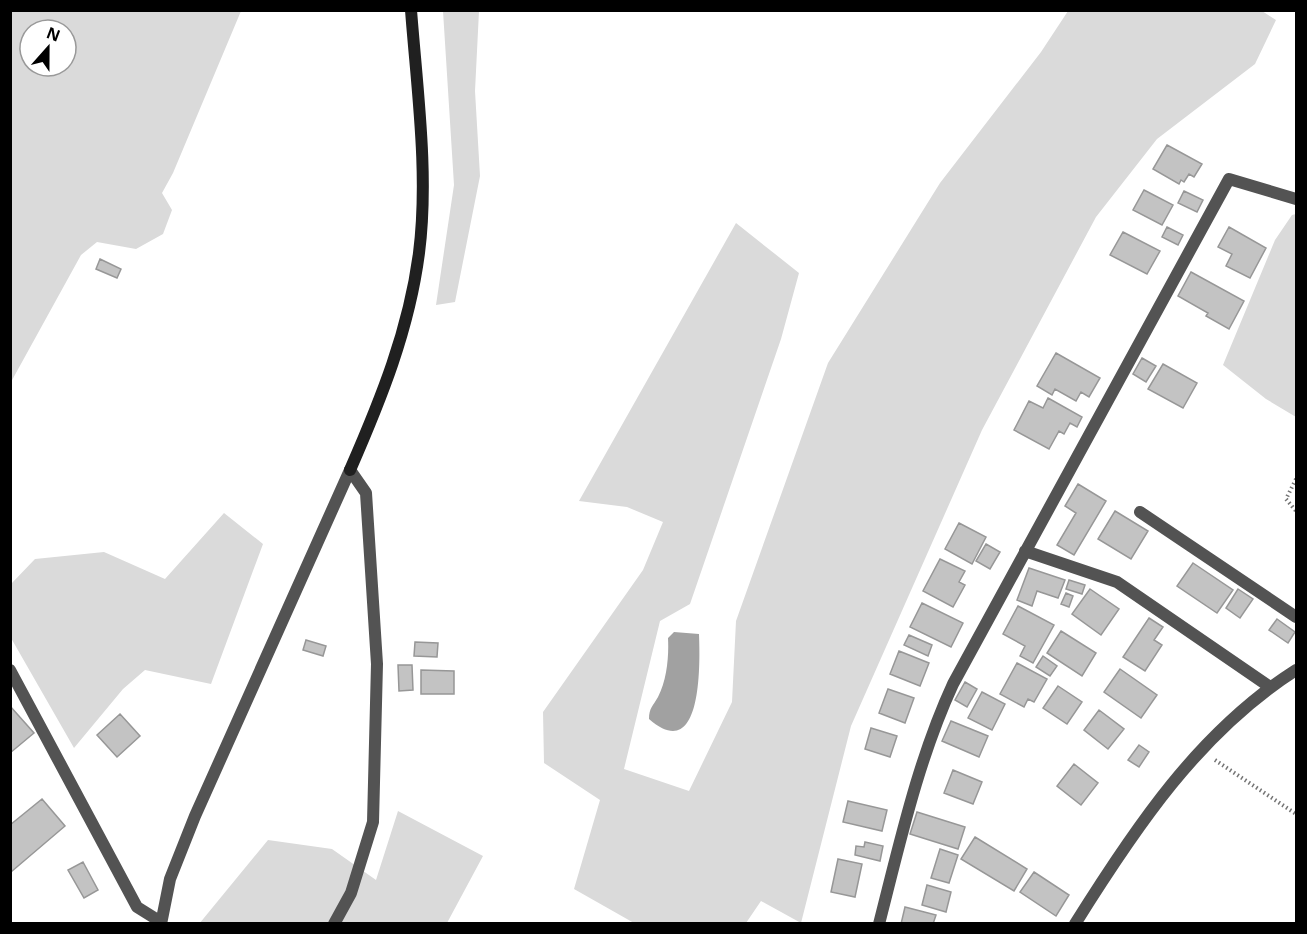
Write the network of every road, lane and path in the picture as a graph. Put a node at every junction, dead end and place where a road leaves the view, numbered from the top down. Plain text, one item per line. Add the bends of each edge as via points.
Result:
1 (411, 10) edge
2 (1296, 199) edge
3 (350, 470) junction
4 (1296, 479) edge
5 (1140, 512) dead end
6 (1296, 512) edge
7 (1025, 551) junction
8 (1296, 617) edge
9 (10, 670) edge
10 (1296, 670) edge
11 (1270, 687) junction
12 (1200, 751) junction
13 (1296, 814) edge
14 (161, 923) edge
15 (334, 924) edge
16 (879, 924) edge
17 (1075, 924) edge

1 - 3 street via 421,146 419,251 409,308 390,373
2 - 7 street via 1229,179
3 - 14 street via 195,816 170,879
3 - 15 street via 366,493 371,561 377,664 373,822 351,893
4 - 6 path via 1286,499
5 - 8 street
7 - 11 street via 1118,582
7 - 16 street via 932,730
9 - 14 street via 137,907
10 - 11 street
11 - 12 street
12 - 13 path
12 - 17 street via 1159,798

